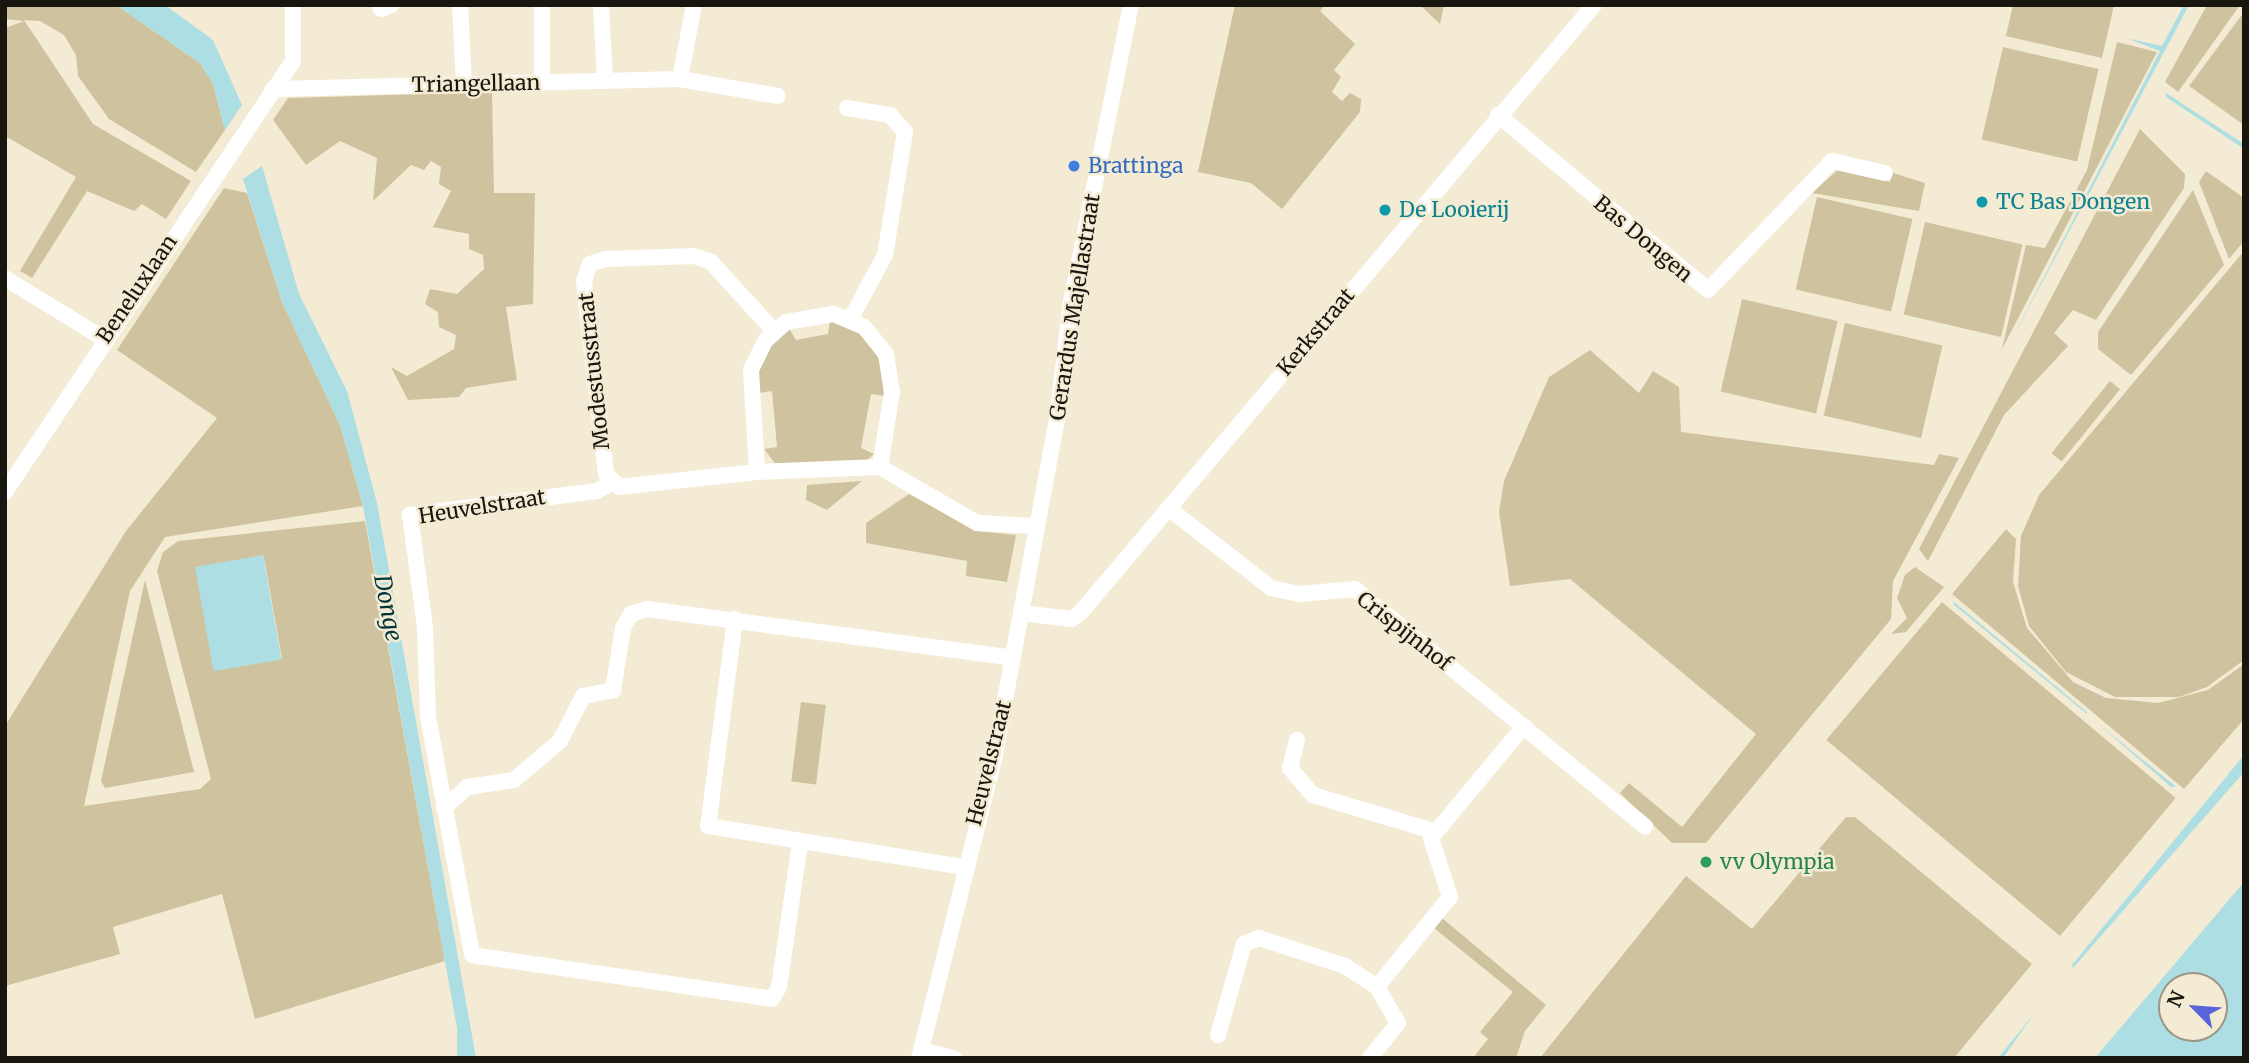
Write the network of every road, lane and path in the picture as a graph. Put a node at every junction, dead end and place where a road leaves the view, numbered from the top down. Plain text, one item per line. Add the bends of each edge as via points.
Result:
1 (293, 5) edge
2 (460, 5) edge
3 (541, 5) edge
4 (601, 5) edge
5 (694, 5) edge
6 (1131, 5) edge
7 (1594, 5) edge
8 (680, 79) junction
9 (605, 81) junction
10 (542, 83) junction
11 (464, 84) junction
12 (273, 89) junction
13 (778, 96) dead end
14 (847, 108) dead end
15 (1498, 115) junction
16 (1885, 173) dead end
17 (5, 278) edge
18 (850, 320) junction
19 (774, 331) junction
20 (104, 339) junction
21 (880, 467) junction
22 (757, 472) junction
23 (613, 482) junction
24 (5, 492) edge
25 (1168, 508) junction
26 (1037, 526) junction
27 (1021, 612) junction
28 (735, 619) junction
29 (1013, 658) junction
30 (1524, 726) junction
31 (1297, 740) dead end
32 (444, 808) junction
33 (1645, 826) dead end
34 (1436, 832) junction
35 (800, 843) junction
36 (965, 867) junction
37 (1377, 987) junction
38 (1218, 1035) dead end
39 (920, 1054) edge
40 (954, 1058) edge
41 (1370, 1058) edge

1 - 12 street, Beneluxlaan via 295,52
2 - 11 street
3 - 10 street
4 - 9 street
5 - 8 street
6 - 26 street, Gerardus Majellastraat via 1071,302
7 - 15 street, Kerkstraat
8 - 9 street, Triangellaan
8 - 13 street, Triangellaan
9 - 10 street, Triangellaan
10 - 11 street, Triangellaan
11 - 12 street, Triangellaan
12 - 20 street, Beneluxlaan
14 - 18 street via 890,115 905,132 885,255
15 - 16 street, Bas Dongen via 1708,290 1832,161
15 - 25 street, Kerkstraat
17 - 20 street
18 - 19 street via 807,314
18 - 21 street via 876,339 892,372
19 - 22 street via 751,370
19 - 23 street, Modestusstraat via 711,262 694,256 590,264 584,281 606,474
20 - 24 street, Beneluxlaan
21 - 22 street
21 - 26 street via 976,523
22 - 23 street, Heuvelstraat via 619,487
23 - 32 street, Heuvelstraat via 597,491 410,515 425,627 428,717
25 - 27 street, Kerkstraat via 1072,619
25 - 30 street, Crispijnhof via 1271,588 1299,594 1355,589
26 - 27 street, Heuvelstraat
27 - 29 street, Heuvelstraat
28 - 29 street
28 - 32 street via 647,609 631,614 612,690 583,696 561,741 514,780 467,787
28 - 35 street via 708,826
29 - 36 street, Heuvelstraat
30 - 33 street, Crispijnhof
30 - 34 street
31 - 34 street via 1290,768 1313,795
32 - 35 street, Heuvelstraat via 472,955 762,1000 779,987
34 - 37 street via 1431,838 1450,897
35 - 36 street
36 - 39 street, Heuvelstraat
37 - 38 street via 1345,966 1259,938 1244,944
37 - 41 street via 1398,1023
39 - 40 street

